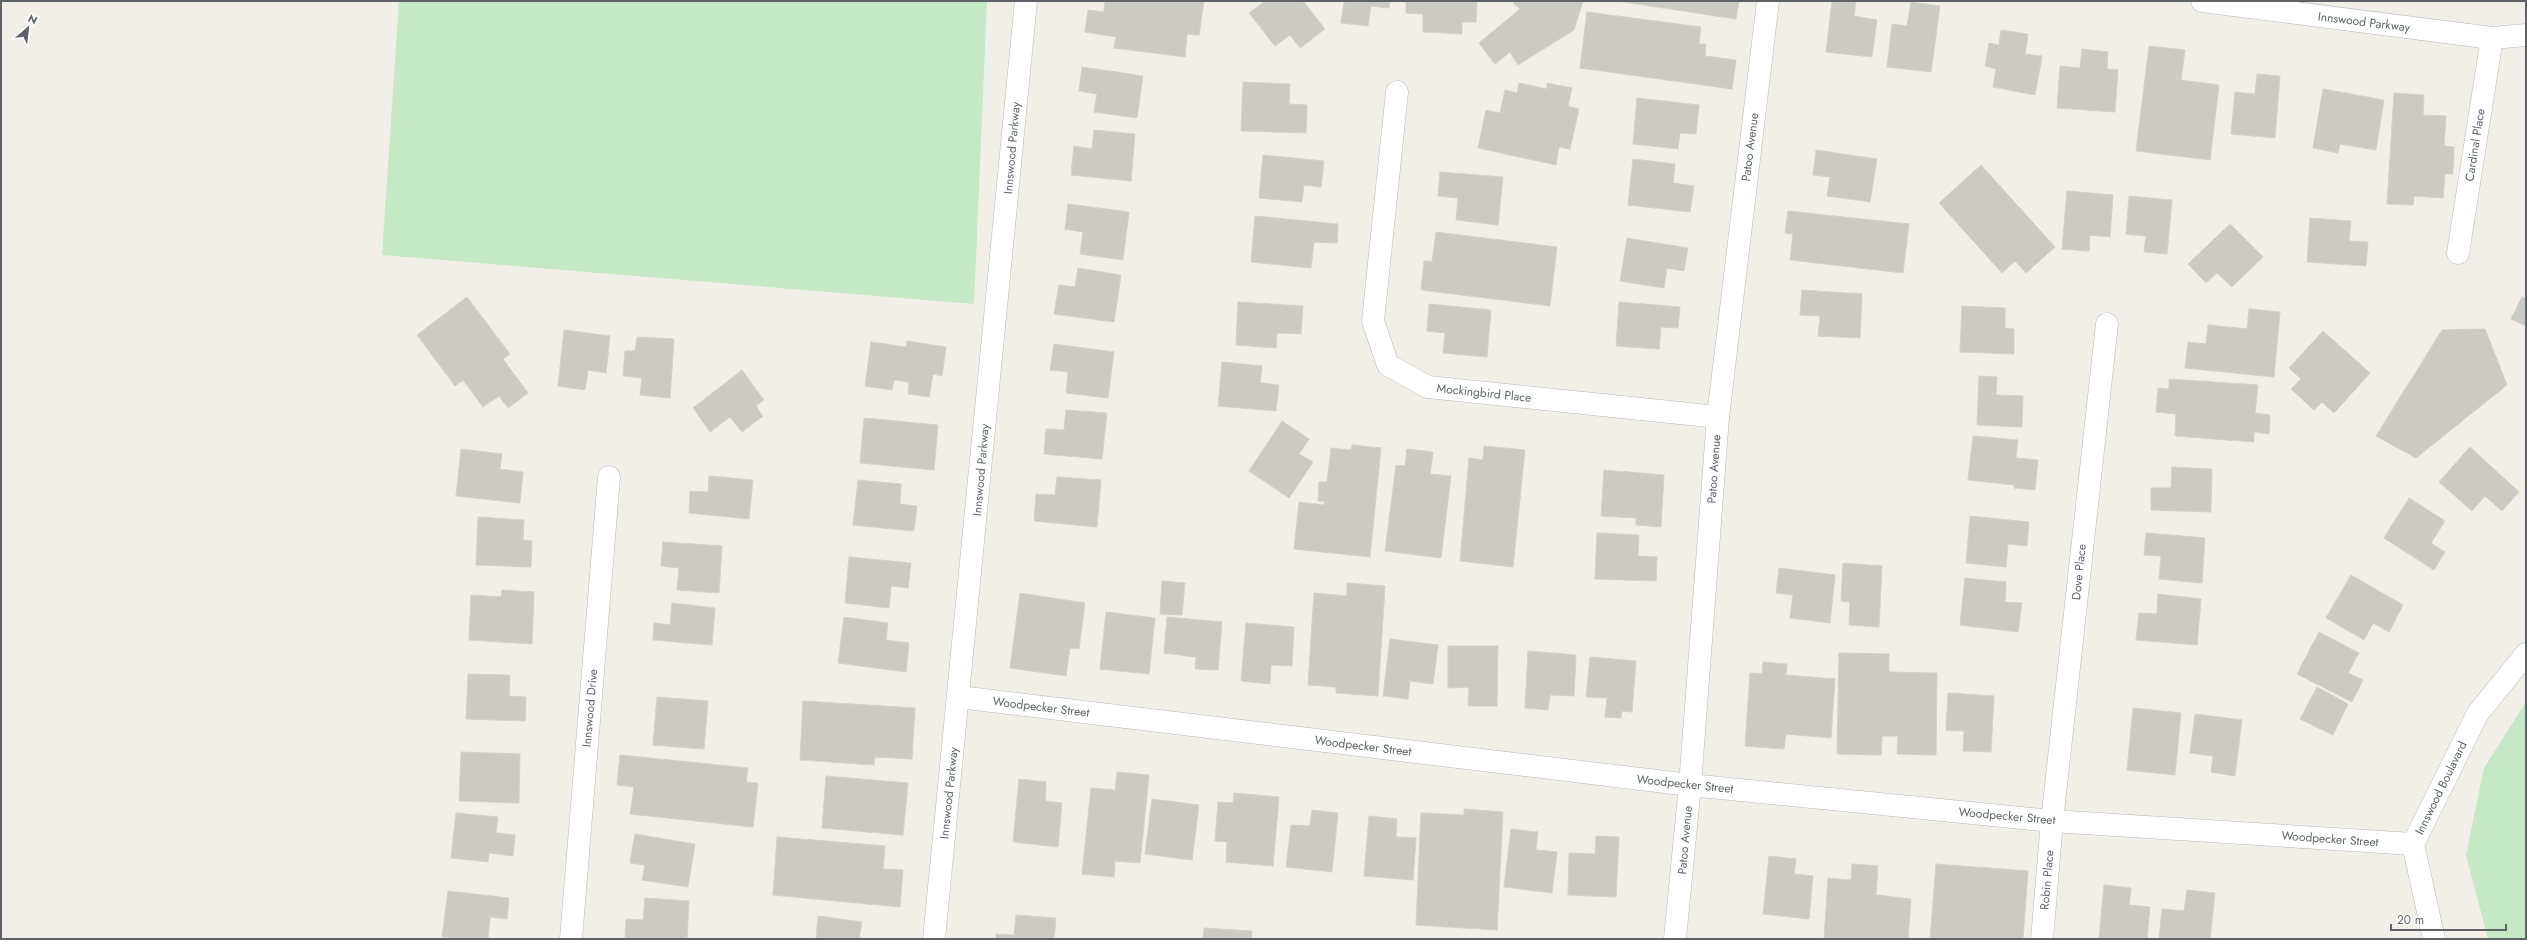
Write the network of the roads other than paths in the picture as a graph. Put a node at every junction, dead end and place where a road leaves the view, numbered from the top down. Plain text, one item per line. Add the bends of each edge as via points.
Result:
1 (1026, 1) edge
2 (1768, 1) edge
3 (2202, 1) edge
4 (2526, 35) edge
5 (2492, 38) junction
6 (1397, 92) dead end
7 (2458, 253) dead end
8 (2107, 324) dead end
9 (1718, 417) junction
10 (609, 477) dead end
11 (2526, 654) edge
12 (959, 697) junction
13 (1690, 785) junction
14 (2052, 821) junction
15 (2413, 844) junction
16 (571, 939) edge
17 (934, 939) edge
18 (1675, 939) edge
19 (2042, 939) edge
20 (2434, 939) edge

1 - 12 street, Innswood Parkway
2 - 9 street, Patoo Avenue
3 - 5 street, Innswood Parkway
4 - 5 street, Innswood Parkway
5 - 7 street, Cardinal Place
6 - 9 street, Mockingbird Place via 1373,321 1388,365 1428,387
8 - 14 street, Dove Place
9 - 13 street, Patoo Avenue
10 - 16 street, Innswood Drive
11 - 15 street, Innswood Boulavard via 2478,712
12 - 13 street, Woodpecker Street
12 - 17 street, Innswood Parkway
13 - 14 street, Woodpecker Street
13 - 18 street, Patoo Avenue
14 - 15 street, Woodpecker Street
14 - 19 street, Robin Place
15 - 20 street, Innswood Boulavard

